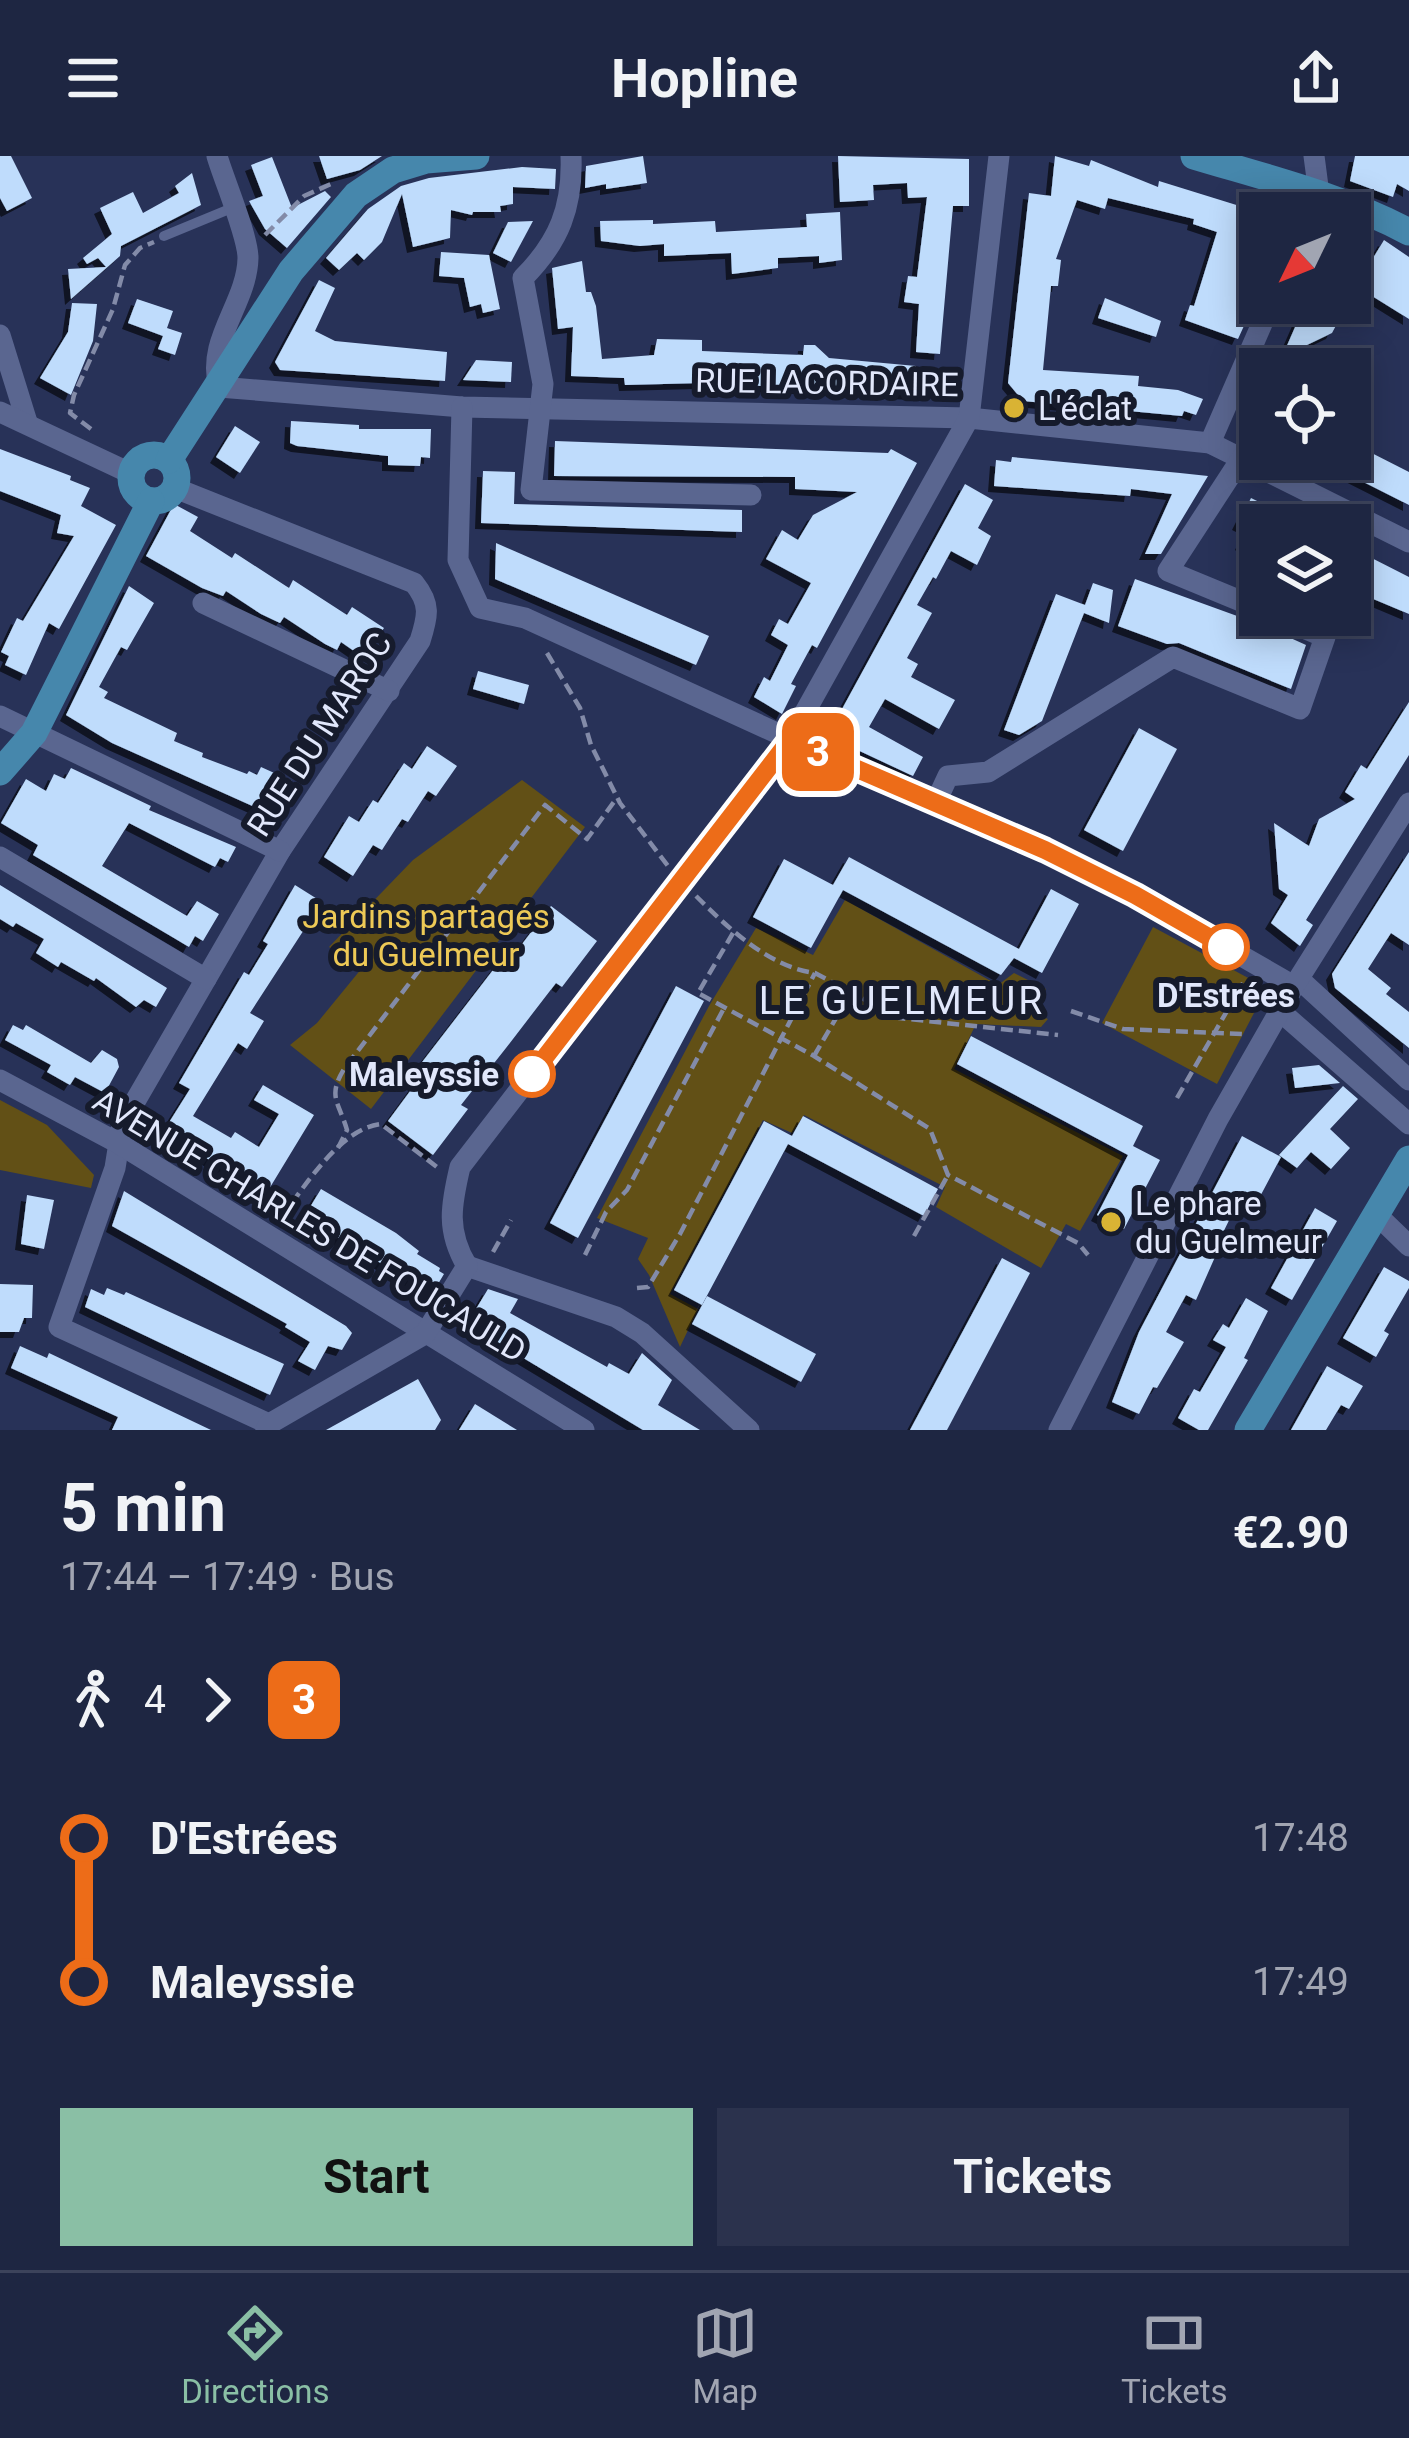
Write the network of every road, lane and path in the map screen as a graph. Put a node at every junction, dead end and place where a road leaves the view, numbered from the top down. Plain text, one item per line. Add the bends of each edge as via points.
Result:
1 (217, 156) edge
2 (476, 156) edge
3 (571, 156) edge
4 (999, 156) edge
5 (1194, 156) edge
6 (1314, 156) edge
7 (1285, 192) edge
8 (1315, 192) edge
9 (356, 195) junction
10 (232, 208) junction
11 (1371, 221) edge
12 (1409, 232) edge
13 (164, 236) joint
14 (248, 252) junction
15 (1262, 324) edge
16 (0, 335) edge
17 (219, 387) junction
18 (462, 407) junction
19 (541, 409) junction
20 (0, 412) edge
21 (969, 418) junction
22 (27, 422) junction
23 (1210, 443) junction
24 (98, 455) junction
25 (1239, 455) edge
26 (1239, 463) edge
27 (130, 473) junction
28 (1288, 480) edge
29 (165, 483) junction
30 (751, 495) dead end
31 (1409, 542) edge
32 (1239, 600) edge
33 (203, 603) dead end
34 (1323, 636) edge
35 (547, 654) dead end
36 (388, 692) junction
37 (0, 716) edge
38 (34, 733) junction
39 (790, 740) junction
40 (0, 772) edge
41 (617, 797) junction
42 (1409, 802) edge
43 (935, 804) junction
44 (280, 851) junction
45 (0, 856) edge
46 (681, 881) junction
47 (733, 933) junction
48 (1253, 963) junction
49 (815, 973) junction
50 (206, 979) junction
51 (1296, 982) junction
52 (852, 991) junction
53 (724, 1008) junction
54 (1071, 1011) dead end
55 (1281, 1012) junction
56 (1215, 1033) junction
57 (1058, 1035) dead end
58 (780, 1039) junction
59 (1262, 1044) junction
60 (814, 1056) junction
61 (0, 1080) edge
62 (1409, 1080) edge
63 (1178, 1098) dead end
64 (1409, 1124) edge
65 (118, 1143) junction
66 (338, 1148) junction
67 (1409, 1159) edge
68 (948, 1175) junction
69 (456, 1182) junction
70 (1376, 1214) junction
71 (511, 1220) dead end
72 (266, 1235) junction
73 (914, 1236) dead end
74 (1409, 1246) edge
75 (493, 1253) dead end
76 (585, 1255) dead end
77 (1088, 1255) dead end
78 (467, 1266) junction
79 (638, 1288) dead end
80 (425, 1334) junction
81 (268, 1427) edge
82 (584, 1430) edge
83 (748, 1430) edge
84 (1059, 1430) edge
85 (1249, 1430) edge

1 - 10 street
2 - 9 street via 394,170
3 - 19 street via 568,211 523,278
4 - 21 street
5 - 7 street
6 - 8 street
9 - 14 path via 334,183 304,196
9 - 17 street via 291,271
10 - 13 lane
10 - 14 street
11 - 12 street
13 - 24 path via 125,265 74,395 70,413 106,442
14 - 17 street via 216,351
15 - 23 street
16 - 22 street
17 - 18 street, RUE LACORDAIRE
17 - 29 street
18 - 19 street, RUE LACORDAIRE
18 - 39 street via 458,560 480,608 525,618
19 - 21 street, RUE LACORDAIRE
19 - 30 street via 531,490
20 - 22 street
21 - 23 street, RUE LACORDAIRE
21 - 39 street
22 - 24 street
23 - 25 street, RUE LACORDAIRE
24 - 27 street
26 - 32 street via 1168,571
27 - 29 street via 139,496
27 - 29 street via 154,454
28 - 31 street, RUE LACORDAIRE
29 - 36 street, RUE DU MAROC via 414,583 429,613
29 - 38 street
33 - 36 street
34 - 43 street via 1300,709 1173,657 988,772 948,776
35 - 41 path
36 - 44 street, RUE DU MAROC
37 - 38 street
38 - 40 street
38 - 44 street
39 - 43 street
39 - 46 street
41 - 46 path
41 - 66 path via 587,839 545,805 334,1085 347,1130
42 - 51 street
43 - 48 street via 1045,850
44 - 50 street, RUE DU MAROC
45 - 50 street
46 - 47 path
46 - 69 street
47 - 49 path
47 - 53 path via 698,994
48 - 51 street
48 - 56 path
49 - 52 path
49 - 58 path
50 - 65 street, RUE DU MAROC
51 - 55 street
51 - 62 street
52 - 57 path via 899,1018
52 - 60 path
53 - 58 path
53 - 76 path
54 - 56 path via 1123,1029
55 - 59 street
55 - 64 street
56 - 59 path
56 - 63 path
58 - 60 path
58 - 79 path via 680,1234 648,1287
59 - 84 street
60 - 68 path via 930,1129
61 - 65 street, AVENUE CHARLES DE FOUCAULD
65 - 72 street, AVENUE CHARLES DE FOUCAULD
65 - 81 street, RUE DU MAROC via 58,1327
66 - 69 path via 381,1124
66 - 72 path
67 - 70 street
68 - 73 path
68 - 77 path
69 - 78 street via 449,1212
70 - 74 street
70 - 85 street
71 - 75 path
72 - 80 street, AVENUE CHARLES DE FOUCAULD
78 - 80 street
78 - 83 street via 616,1317
80 - 81 street
80 - 82 street, AVENUE CHARLES DE FOUCAULD

